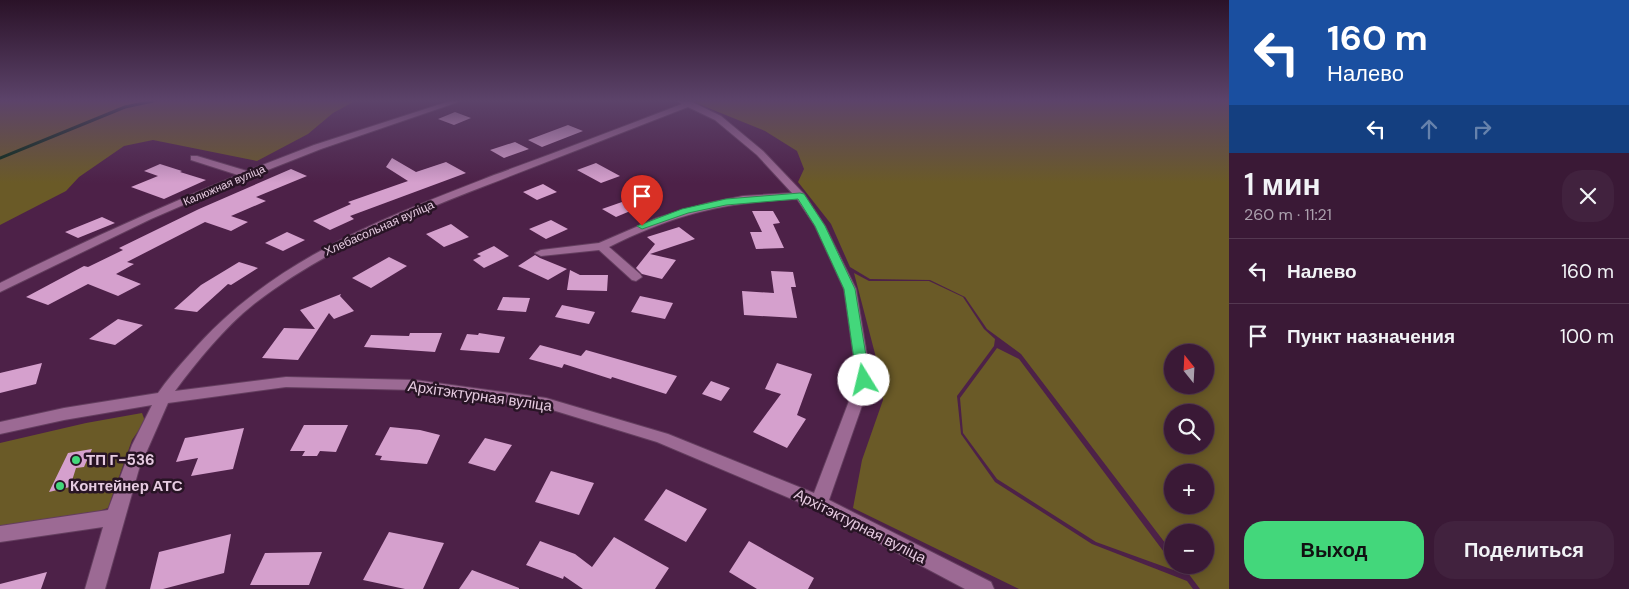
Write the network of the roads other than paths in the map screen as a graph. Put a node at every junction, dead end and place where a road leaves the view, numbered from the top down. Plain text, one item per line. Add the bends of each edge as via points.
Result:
1 (374, 128) edge
2 (618, 128) edge
3 (731, 128) edge
4 (194, 158) dead end
5 (250, 174) junction
6 (800, 196) junction
7 (602, 246) junction
8 (542, 253) dead end
9 (636, 277) dead end
10 (0, 288) edge
11 (163, 398) junction
12 (0, 428) edge
13 (819, 502) junction
14 (114, 517) junction
15 (0, 534) edge
16 (95, 589) edge
17 (984, 589) edge

1 - 5 street, Калюжная вуліца
2 - 11 street, Хлебасольная вуліца via 408,212 295,268 253,296 204,343
3 - 6 street
4 - 5 street
5 - 10 street, Калюжная вуліца via 57,259
6 - 7 street via 726,202 685,211 642,226
6 - 13 street via 820,226 850,289 864,380
7 - 8 street
7 - 9 street
11 - 12 street, Архітэктурная вуліца
11 - 13 street, Архітэктурная вуліца via 286,382 415,385 546,403 662,438
11 - 14 street, Хлебасольная вуліца via 140,445
13 - 17 street, Архітэктурная вуліца
14 - 15 street
14 - 16 street, Хлебасольная вуліца

